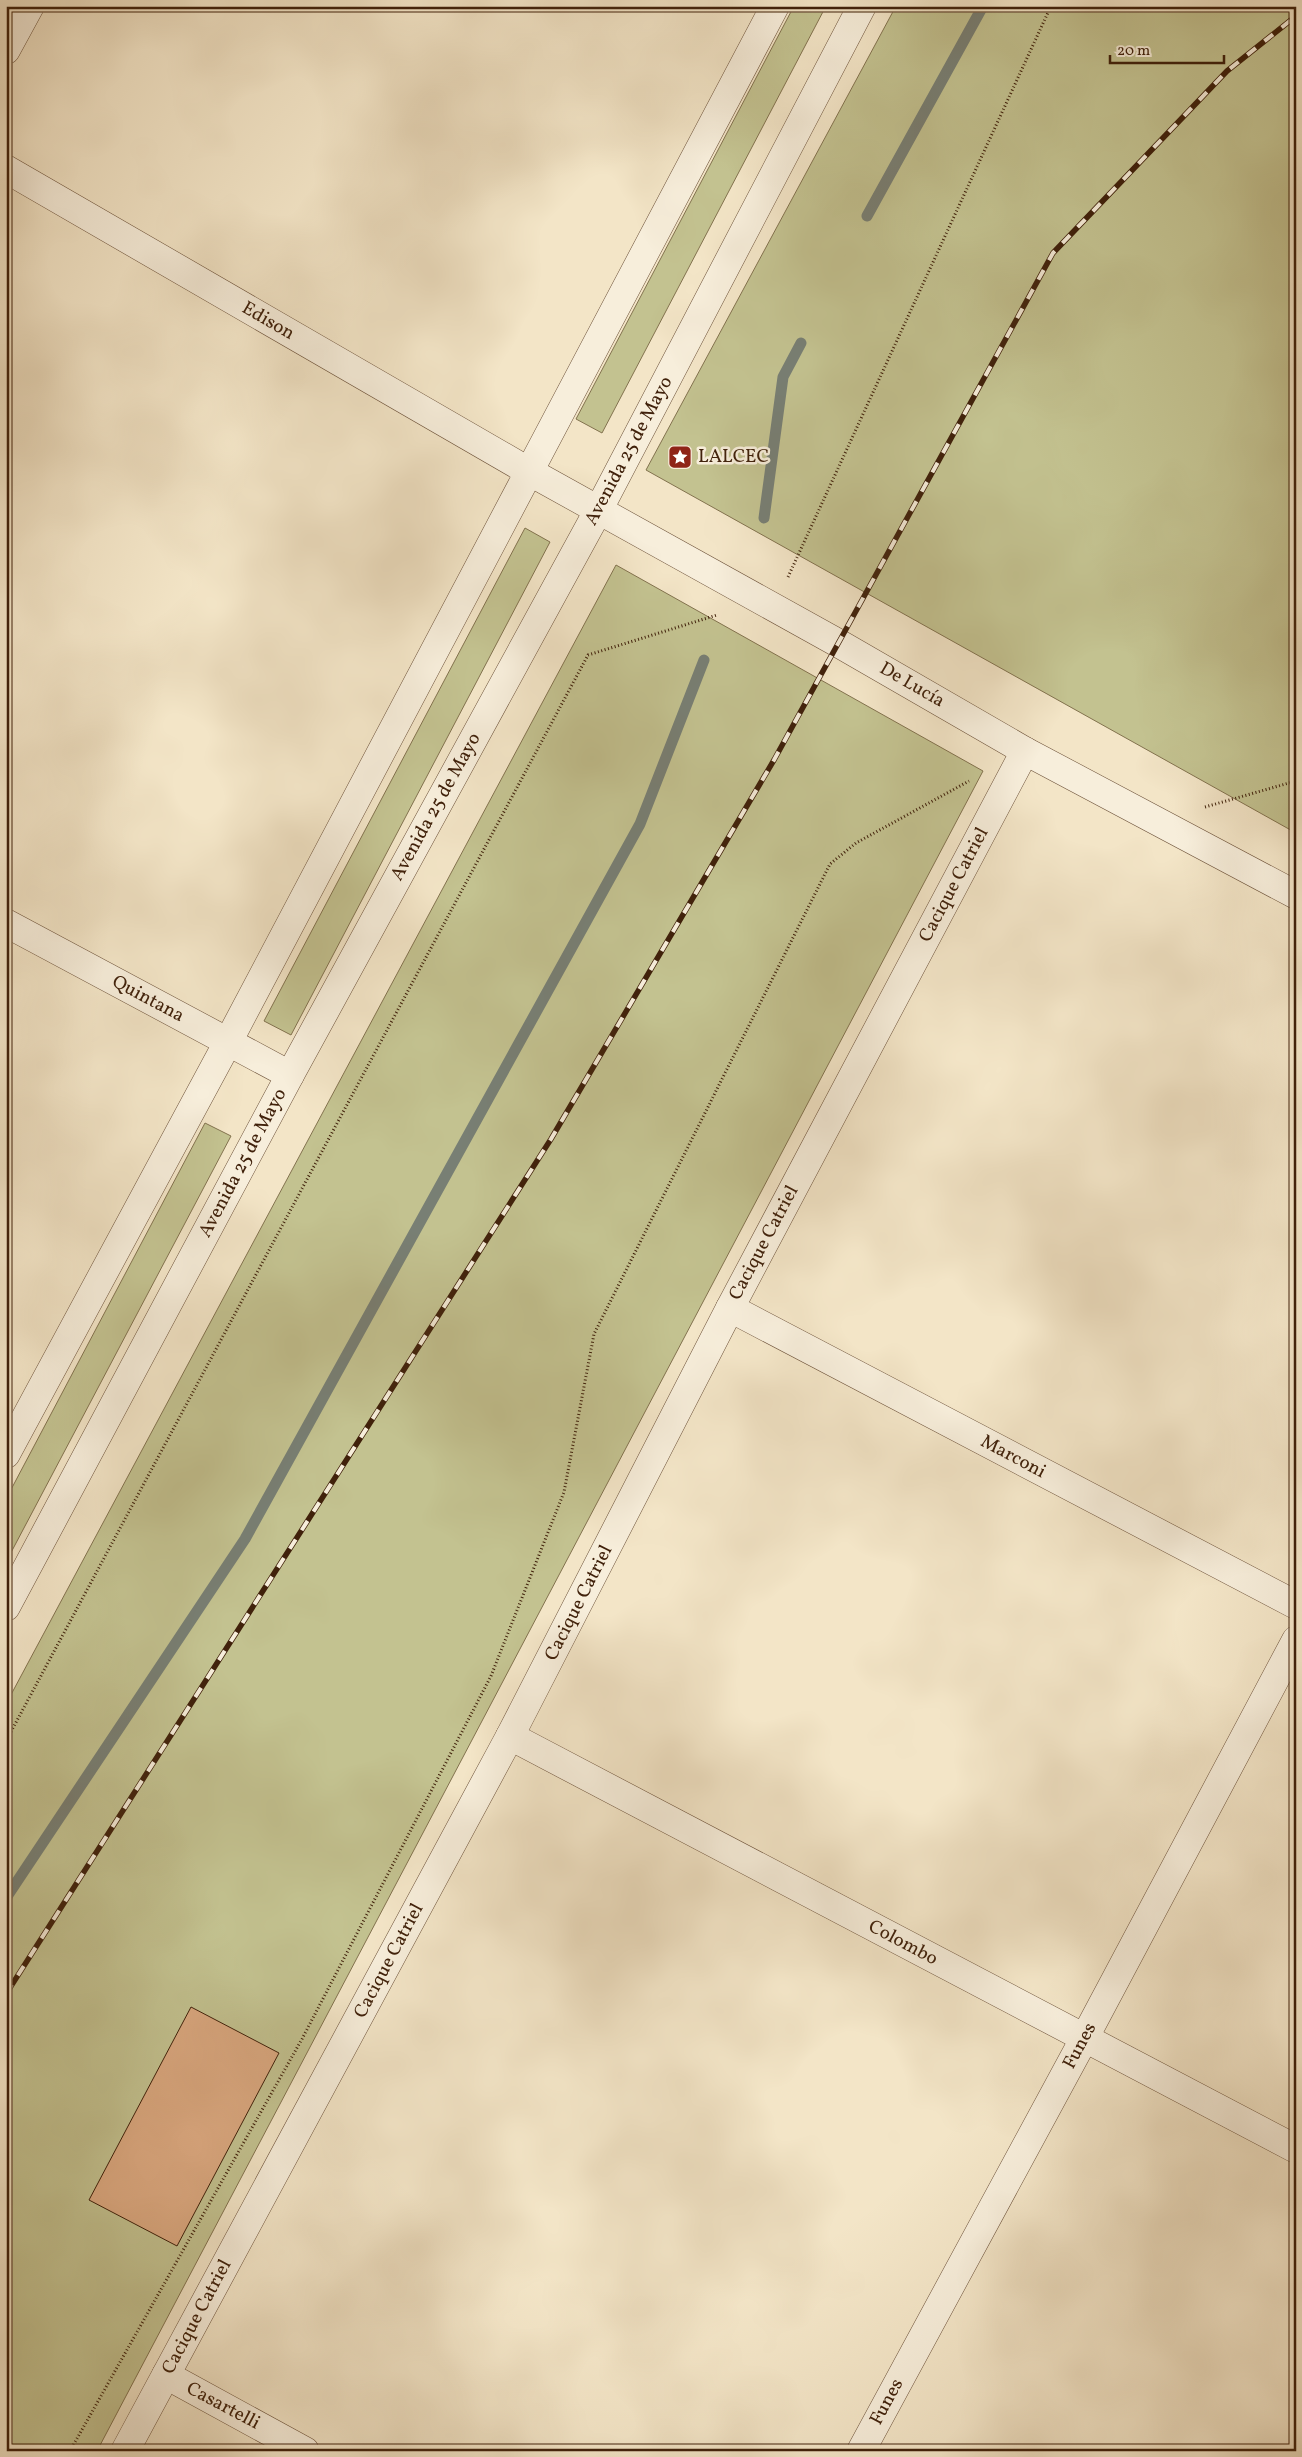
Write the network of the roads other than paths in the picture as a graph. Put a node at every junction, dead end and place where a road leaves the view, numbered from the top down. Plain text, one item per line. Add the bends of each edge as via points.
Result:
1 (30, 6) edge
2 (775, 6) edge
3 (862, 6) edge
4 (6, 50) edge
5 (6, 169) edge
6 (530, 472) junction
7 (598, 511) junction
8 (1025, 751) junction
9 (1296, 895) edge
10 (6, 923) edge
11 (228, 1042) junction
12 (290, 1075) junction
13 (730, 1308) junction
14 (6, 1454) edge
15 (1296, 1605) edge
16 (6, 1606) edge
17 (1296, 1640) edge
18 (510, 1736) junction
19 (1084, 2039) junction
20 (1296, 2149) edge
21 (166, 2375) junction
22 (125, 2451) edge
23 (305, 2451) edge
24 (861, 2451) edge

1 - 4 street
2 - 6 street
3 - 7 street, Avenida 25 de Mayo
5 - 6 street, Edison
6 - 7 street, De Lucía
6 - 11 street
7 - 8 street, De Lucía
7 - 12 street, Avenida 25 de Mayo
8 - 9 street, De Lucía
8 - 13 street, Cacique Catriel
10 - 11 street, Quintana
11 - 12 street, Quintana
11 - 14 street
12 - 16 street, Avenida 25 de Mayo
13 - 15 street, Marconi
13 - 18 street, Cacique Catriel
17 - 19 street, Funes
18 - 19 street, Colombo
18 - 21 street, Cacique Catriel
19 - 20 street, Colombo
19 - 24 street, Funes
21 - 22 street, Cacique Catriel
21 - 23 street, Casartelli

